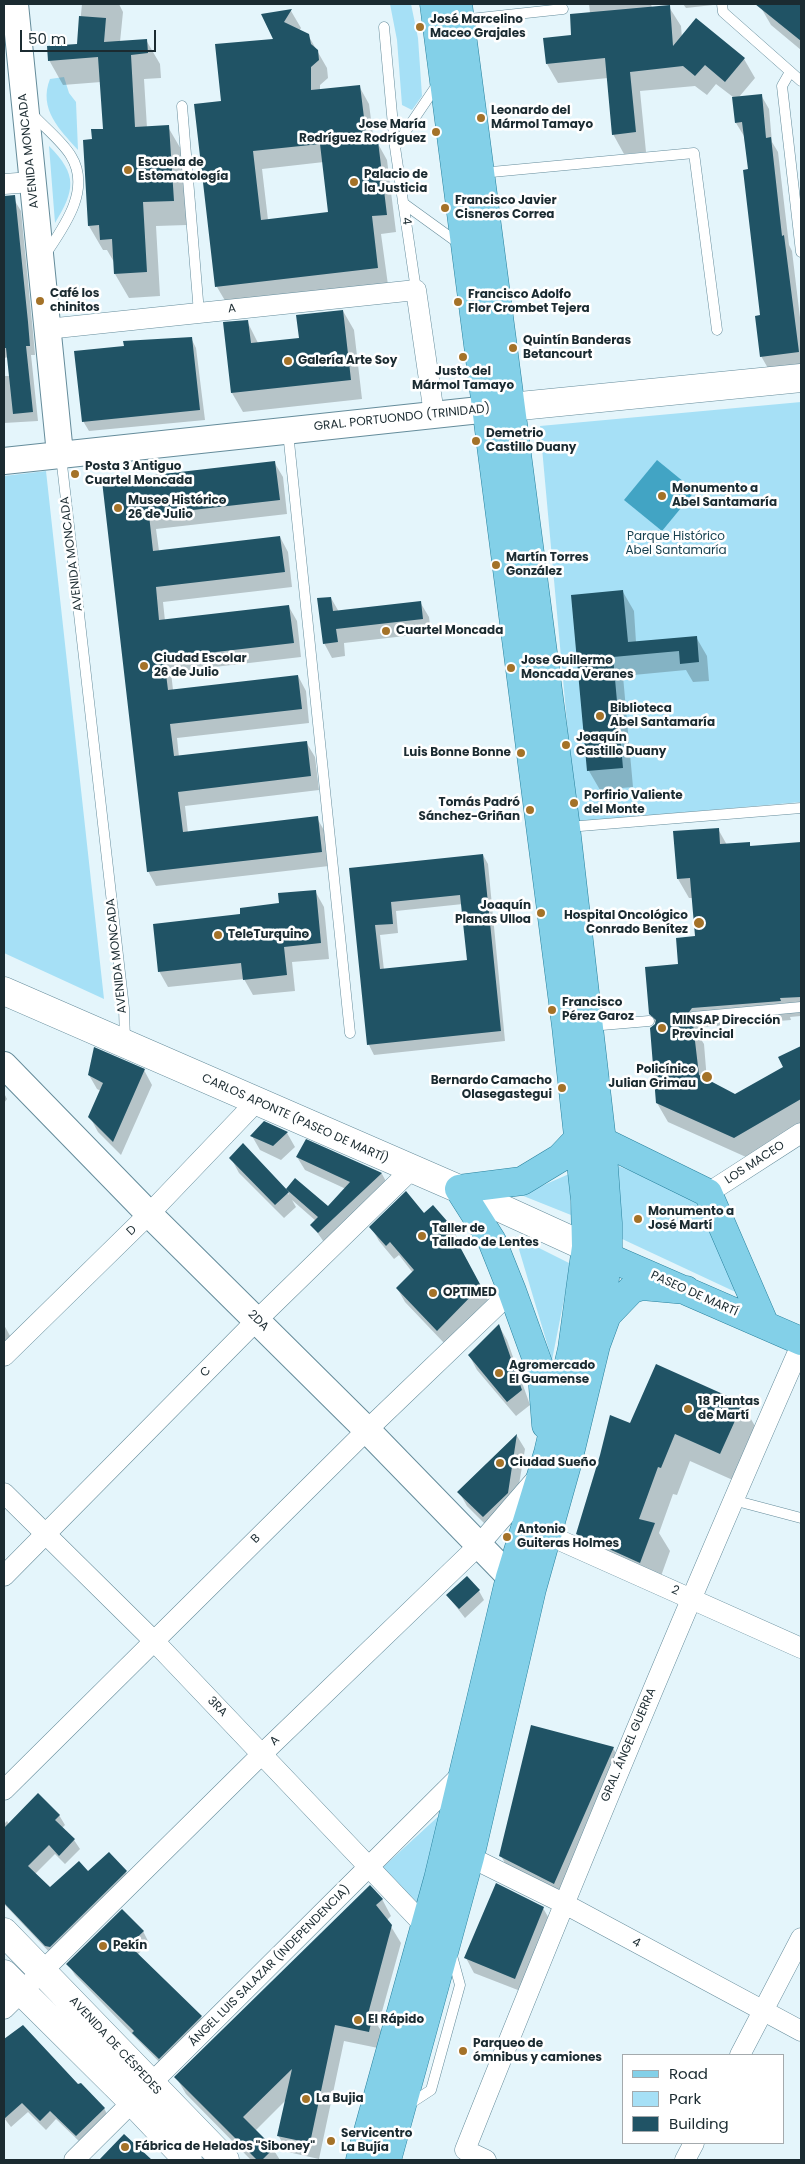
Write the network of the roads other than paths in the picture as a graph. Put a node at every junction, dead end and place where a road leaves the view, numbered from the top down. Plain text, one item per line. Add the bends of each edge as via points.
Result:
1 (14, 4) edge
2 (434, 4) edge
3 (722, 4) edge
4 (563, 10) dead end
5 (459, 12) edge
6 (384, 27) dead end
7 (790, 72) junction
8 (443, 76) junction
9 (801, 81) edge
10 (25, 106) junction
11 (182, 106) dead end
12 (395, 147) junction
13 (480, 173) junction
14 (32, 182) junction
15 (4, 184) edge
16 (403, 203) junction
17 (466, 248) junction
18 (801, 252) edge
19 (40, 262) junction
20 (416, 290) junction
21 (199, 313) junction
22 (47, 329) junction
23 (717, 330) dead end
24 (801, 378) edge
25 (499, 408) junction
26 (434, 414) junction
27 (287, 430) junction
28 (60, 454) junction
29 (4, 461) edge
30 (801, 808) edge
31 (566, 828) junction
32 (4, 991) edge
33 (801, 1007) edge
34 (693, 1017) dead end
35 (649, 1021) dead end
36 (588, 1026) junction
37 (350, 1033) dead end
38 (126, 1044) junction
39 (4, 1065) edge
40 (257, 1101) junction
41 (801, 1133) edge
42 (590, 1140) junction
43 (411, 1170) junction
44 (459, 1189) junction
45 (708, 1193) junction
46 (149, 1214) junction
47 (597, 1252) junction
48 (686, 1290) junction
49 (512, 1291) junction
50 (257, 1320) junction
51 (765, 1325) junction
52 (801, 1341) edge
53 (596, 1345) junction
54 (801, 1345) edge
55 (4, 1356) edge
56 (368, 1430) junction
57 (546, 1462) junction
58 (4, 1493) edge
59 (733, 1500) junction
60 (801, 1518) edge
61 (45, 1535) junction
62 (548, 1535) junction
63 (478, 1546) junction
64 (4, 1576) edge
65 (510, 1577) junction
66 (690, 1598) junction
67 (154, 1641) junction
68 (801, 1648) edge
69 (262, 1754) junction
70 (465, 1771) junction
71 (4, 1790) edge
72 (470, 1857) junction
73 (368, 1868) junction
74 (563, 1903) junction
75 (4, 1932) edge
76 (436, 1933) junction
77 (801, 1938) edge
78 (44, 1971) junction
79 (10, 1992) edge
80 (763, 2012) junction
81 (801, 2031) edge
82 (741, 2054) edge
83 (142, 2093) junction
84 (693, 2144) edge
85 (388, 2159) edge
86 (74, 2160) edge
87 (188, 2160) edge
88 (226, 2160) edge
89 (360, 2160) edge
90 (486, 2160) edge
91 (685, 2160) edge

1 - 10 street, AVENIDA MONCADA
2 - 8 main road
3 - 7 lane via 722,12
4 - 5 lane
5 - 13 main road
6 - 12 lane, 4
7 - 9 lane
7 - 18 lane via 782,86
8 - 12 lane
8 - 17 main road
10 - 14 street, AVENIDA MONCADA
10 - 19 lane via 72,157 78,178 76,199 64,226
11 - 21 lane
12 - 16 lane, 4
13 - 23 lane via 694,153
13 - 25 main road
14 - 15 street
14 - 19 street, AVENIDA MONCADA
16 - 17 lane
16 - 20 lane, 4
17 - 25 main road
19 - 22 street, AVENIDA MONCADA
20 - 21 street, A
20 - 26 street, 4
21 - 22 street, A
22 - 28 street, AVENIDA MONCADA
24 - 25 main road, GRAL. PORTUONDO (TRINIDAD)
25 - 26 street, GRAL. PORTUONDO (TRINIDAD)
25 - 31 main road
25 - 42 main road via 565,1017
26 - 27 street, GRAL. PORTUONDO (TRINIDAD)
27 - 28 street, GRAL. PORTUONDO (TRINIDAD)
27 - 37 lane
28 - 29 street, GRAL. PORTUONDO (TRINIDAD)
28 - 38 lane, AVENIDA MONCADA
30 - 31 lane
31 - 36 main road
32 - 38 main road, CARLOS APONTE (PASEO DE MARTÍ)
33 - 34 lane
35 - 36 lane
36 - 42 main road
38 - 40 main road, CARLOS APONTE (PASEO DE MARTÍ)
39 - 46 street, 2DA
40 - 43 main road, CARLOS APONTE (PASEO DE MARTÍ)
40 - 46 street, D
41 - 45 street, LOS MACEO
42 - 44 main road via 522,1181
42 - 45 main road
42 - 47 main road via 608,1224
43 - 44 main road, CARLOS APONTE (PASEO DE MARTÍ)
43 - 50 street, C
44 - 47 main road, CARLOS APONTE (PASEO DE MARTÍ)
44 - 49 main road via 492,1241
45 - 51 main road
46 - 50 street, 2DA
46 - 55 street, D
47 - 48 main road, PASEO DE MARTÍ
47 - 53 main road
47 - 57 main road
48 - 51 main road, PASEO DE MARTÍ
48 - 53 main road via 642,1286 632,1289 607,1315
49 - 56 street, B
49 - 57 main road via 542,1374
50 - 56 street, 2DA
50 - 61 street, C
51 - 52 main road, PASEO DE MARTÍ
53 - 62 main road
54 - 59 street, GRAL. ÁNGEL GUERRA
56 - 63 street, 2DA
56 - 67 street, B
57 - 63 street, A
57 - 65 main road
58 - 61 street, 3RA
59 - 60 lane
59 - 66 street, GRAL. ÁNGEL GUERRA
61 - 64 street, C
61 - 67 street, 3RA
62 - 66 street, 2
62 - 72 main road via 497,1732
63 - 65 street, 2DA
63 - 69 street, A
65 - 70 main road
66 - 68 street, 2
66 - 74 street, GRAL. ÁNGEL GUERRA
67 - 69 street, 3RA
67 - 71 street, B
69 - 73 street, 3RA
69 - 78 street, A
70 - 73 street, ÁNGEL LUIS SALAZAR (INDEPENDENCIA)
70 - 76 main road
72 - 74 street, 4
72 - 76 main road
73 - 76 street, 3RA
73 - 83 street, ÁNGEL LUIS SALAZAR (INDEPENDENCIA)
74 - 80 street, 4
74 - 90 street, GRAL. ÁNGEL GUERRA via 465,2150
75 - 78 main road, AVENIDA DE CÉSPEDES
76 - 85 main road via 401,2110
76 - 89 main road
77 - 80 street
78 - 79 street, A
78 - 83 main road, AVENIDA DE CÉSPEDES
79 - 83 main road, AVENIDA DE CÉSPEDES
80 - 81 street, 4
80 - 82 street
83 - 86 street, ÁNGEL LUIS SALAZAR (INDEPENDENCIA)
83 - 87 main road, AVENIDA DE CÉSPEDES
83 - 88 main road, AVENIDA DE CÉSPEDES
84 - 91 street

